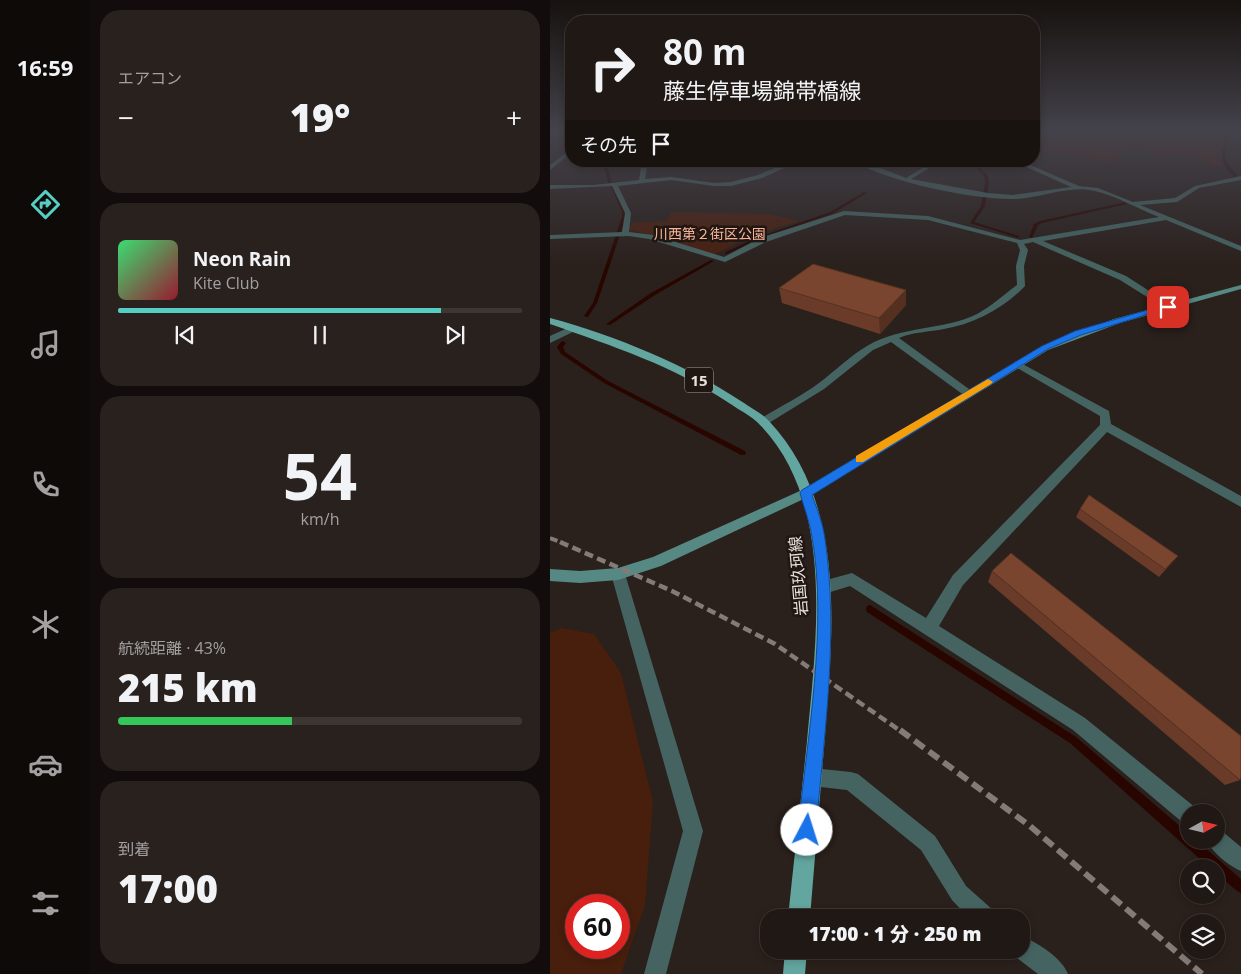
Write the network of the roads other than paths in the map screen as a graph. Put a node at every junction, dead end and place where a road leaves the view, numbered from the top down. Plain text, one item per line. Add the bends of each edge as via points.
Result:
1 (643, 176) edge
2 (763, 176) edge
3 (897, 176) edge
4 (912, 176) edge
5 (1051, 176) edge
6 (1241, 178) edge
7 (906, 180) junction
8 (642, 181) junction
9 (615, 186) junction
10 (550, 187) edge
11 (1078, 188) junction
12 (1134, 204) junction
13 (1167, 218) junction
14 (620, 235) junction
15 (550, 237) edge
16 (1035, 241) junction
17 (1020, 242) junction
18 (1241, 249) edge
19 (1241, 287) edge
20 (1168, 307) junction
21 (550, 321) edge
22 (572, 329) junction
23 (892, 338) junction
24 (550, 340) edge
25 (1017, 364) junction
26 (969, 394) junction
27 (764, 422) junction
28 (1106, 426) junction
29 (806, 493) junction
30 (1241, 502) edge
31 (618, 574) junction
32 (550, 575) edge
33 (824, 587) junction
34 (929, 628) junction
35 (812, 777) junction
36 (1180, 808) edge
37 (1225, 848) edge
38 (1241, 861) edge
39 (800, 909) edge
40 (976, 909) edge
41 (1030, 954) edge
42 (795, 959) edge
43 (655, 974) edge
44 (794, 974) edge
45 (1057, 974) edge

1 - 8 street
2 - 8 street via 720,185 669,178
3 - 7 street
4 - 7 street
5 - 11 street
6 - 12 street via 1197,187 1178,200
7 - 11 street via 1013,197
8 - 9 street
9 - 10 street
9 - 14 street via 628,213
11 - 12 street via 1096,189
12 - 13 street
13 - 16 street
13 - 18 street
14 - 15 street
14 - 17 street via 650,237 726,260 763,240 844,214 928,218
16 - 17 street
16 - 20 street via 1123,278
17 - 23 street via 1024,250 1020,266 1021,286 1004,301 979,316 952,326 918,330
19 - 20 main road
20 - 25 main road via 1078,333
21 - 22 main road, 岩国玖珂線 / 15
22 - 24 street
22 - 27 main road, 岩国玖珂線 / 15 via 674,367 717,389
23 - 26 street
23 - 27 street via 870,348 820,388
25 - 26 main road
25 - 28 street via 1105,414
26 - 29 main road
27 - 29 main road, 岩国玖珂線 / 15 via 790,454
28 - 30 street
28 - 34 street via 958,580
29 - 31 main road via 689,548
29 - 33 main road, 岩国玖珂線 / 15 via 818,537
31 - 32 main road
31 - 43 street via 692,831
33 - 34 street via 852,579
33 - 35 main road, 岩国玖珂線 / 15 via 823,654
34 - 36 street via 1079,724
35 - 39 main road, 岩国玖珂線 / 15
35 - 40 street via 851,780 928,843 959,893
37 - 38 street
41 - 45 street
42 - 44 main road

